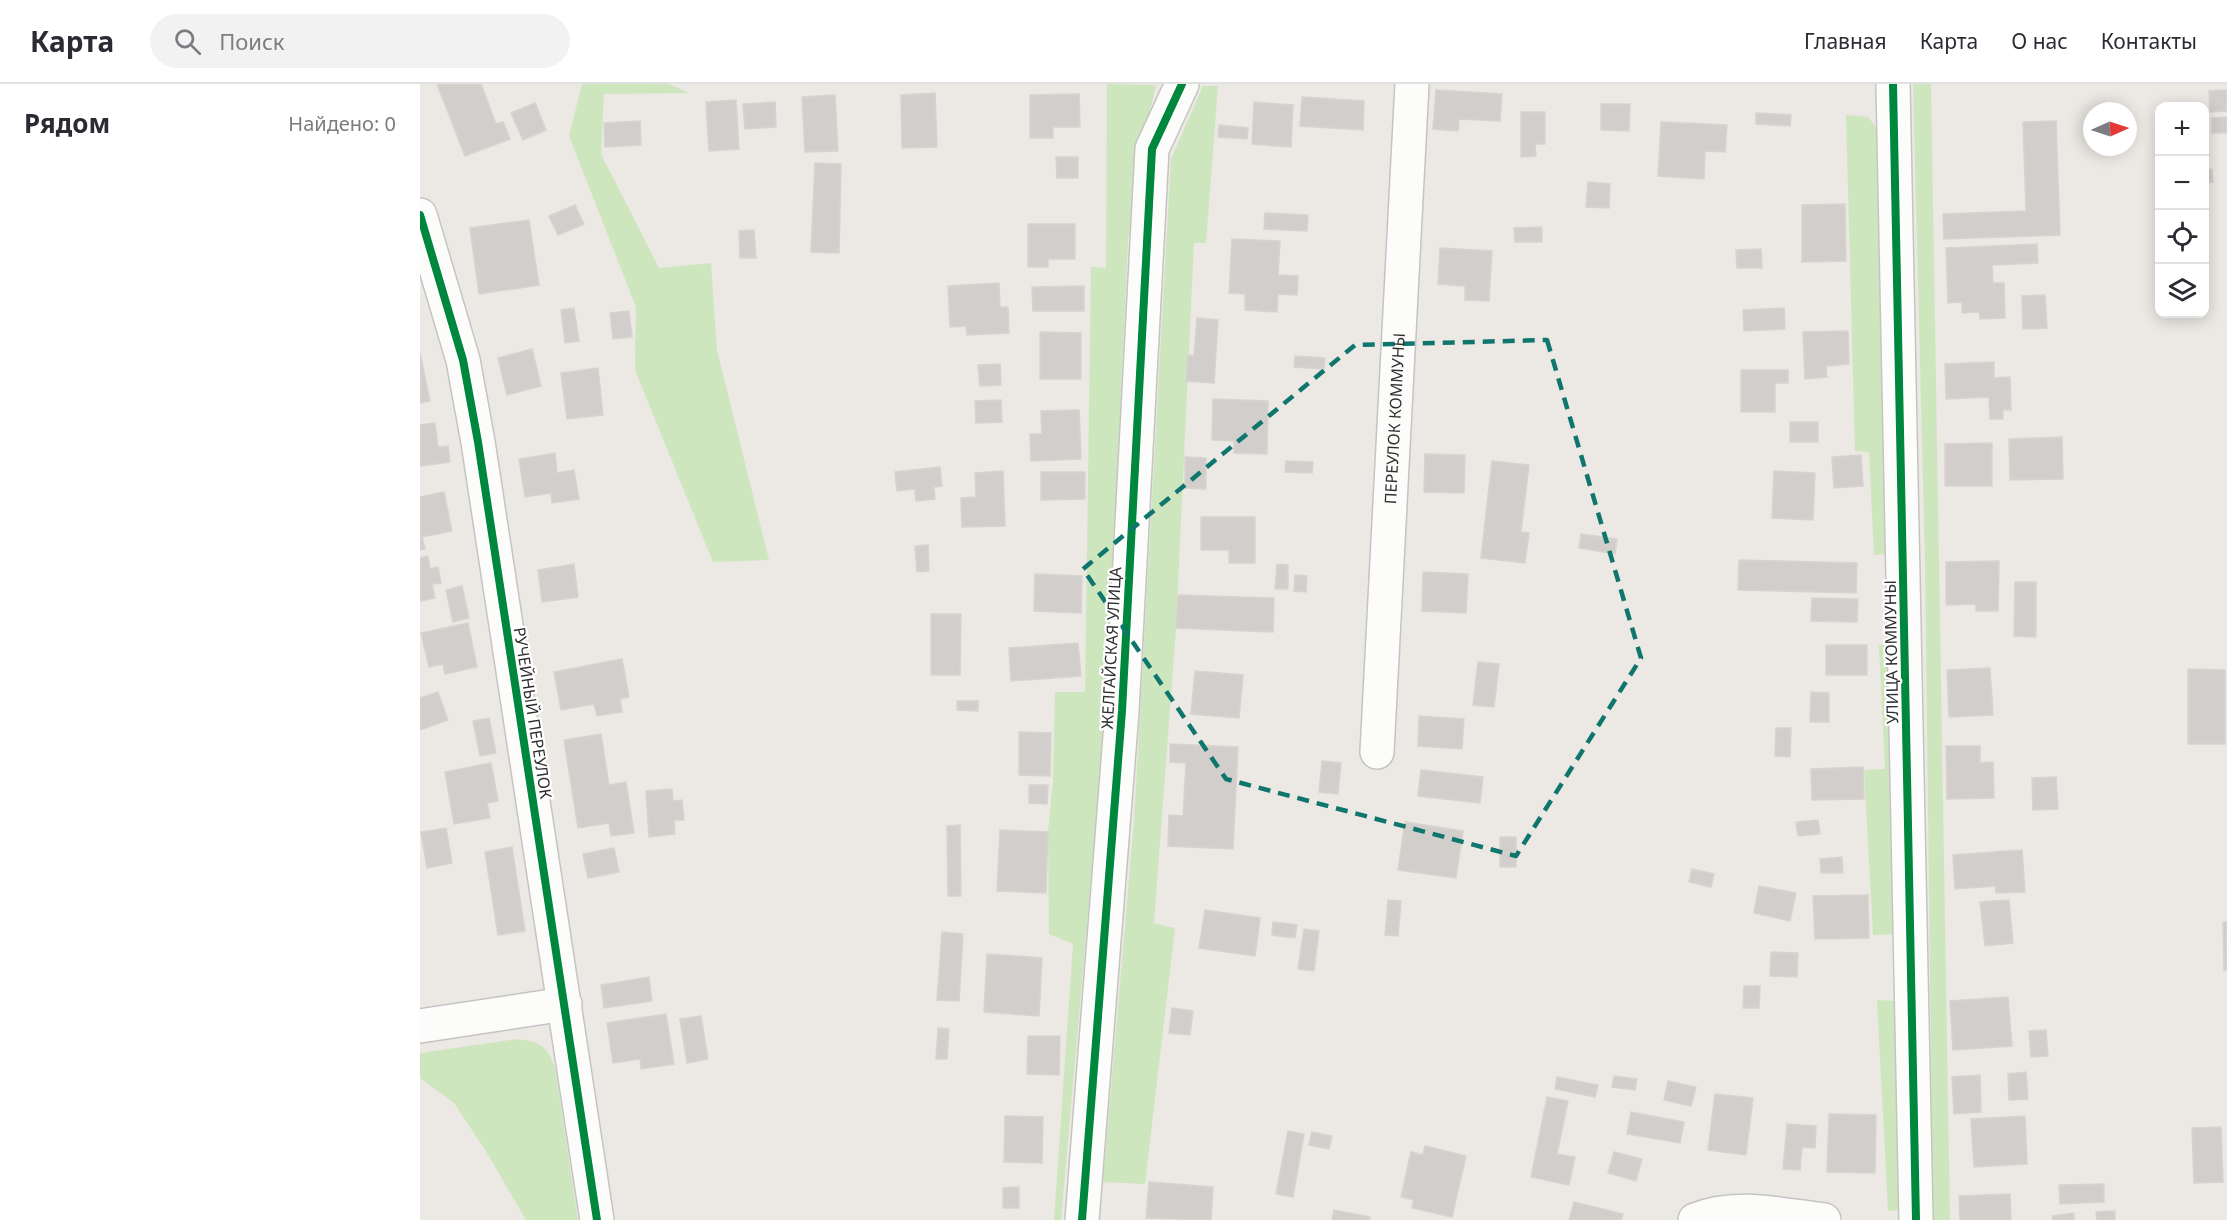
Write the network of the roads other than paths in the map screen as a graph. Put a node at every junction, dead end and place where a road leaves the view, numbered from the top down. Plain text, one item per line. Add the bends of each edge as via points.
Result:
1 (1182, 84) edge
2 (1412, 84) edge
3 (1893, 84) edge
4 (420, 215) edge
5 (1377, 752) dead end
6 (565, 1004) junction
7 (420, 1026) edge
8 (597, 1220) edge
9 (1082, 1220) edge
10 (1695, 1220) edge
11 (1824, 1220) edge
12 (1916, 1220) edge

1 - 9 street, ЖЕЛГАЙСКАЯ УЛИЦА via 1152,149 1122,711
2 - 5 street, ПЕРЕУЛОК КОММУНЫ
3 - 12 street, УЛИЦА КОММУНЫ
4 - 6 street, РУЧЕЙНЫЙ ПЕРЕУЛОК via 460,350 478,442
6 - 7 street
6 - 8 street, РУЧЕЙНЫЙ ПЕРЕУЛОК
10 - 11 street via 1735,1210

